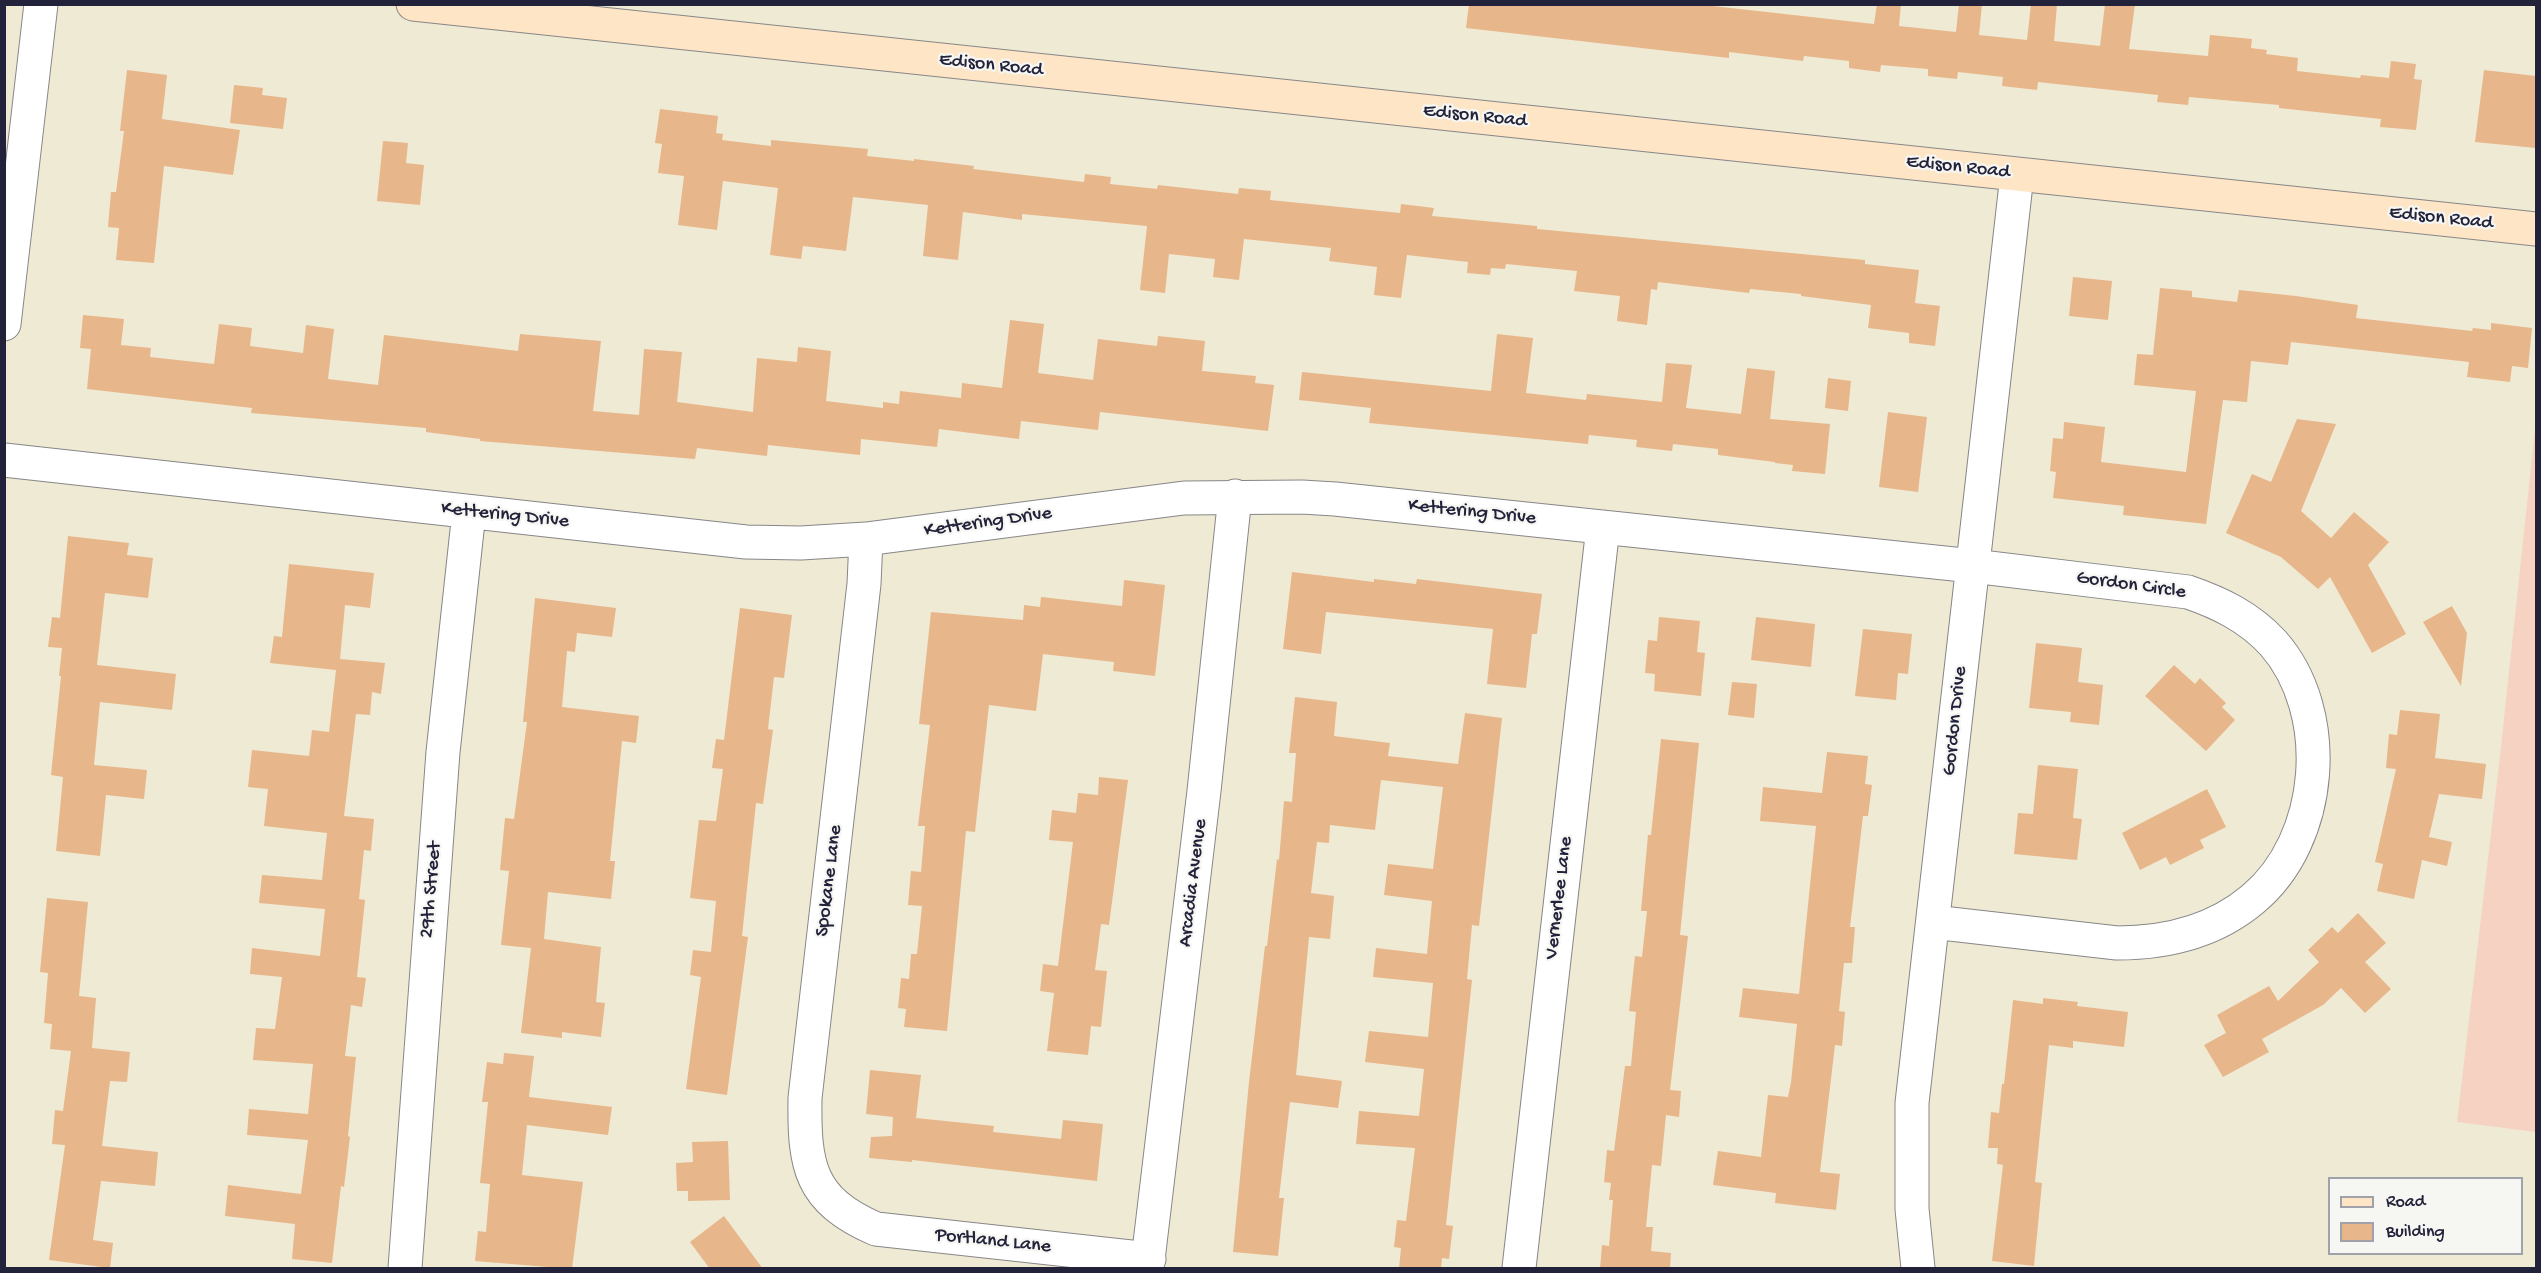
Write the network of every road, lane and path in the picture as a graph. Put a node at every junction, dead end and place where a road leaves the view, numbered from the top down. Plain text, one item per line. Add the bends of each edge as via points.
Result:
1 (41, 4) edge
2 (413, 4) edge
3 (2017, 175) junction
4 (2536, 229) edge
5 (4, 324) edge
6 (4, 460) edge
7 (1235, 496) junction
8 (469, 512) junction
9 (1603, 528) junction
10 (866, 539) junction
11 (1973, 566) junction
12 (1933, 922) junction
13 (842, 1212) joint
14 (1148, 1264) edge
15 (405, 1269) edge
16 (1519, 1269) edge
17 (1918, 1269) edge

1 - 5 street
2 - 3 main road, Edison Road
3 - 4 main road, Edison Road
3 - 11 street, Gordon Drive
6 - 8 street, Kettering Drive
7 - 9 street, Kettering Drive via 1335,499
7 - 10 street, Kettering Drive via 1184,498
7 - 14 street, Arcadia Avenue via 1206,779
8 - 10 street, Kettering Drive via 746,542
8 - 15 street, 29th Street via 442,764
9 - 11 street, Kettering Drive
9 - 16 street, Vernerlee Lane
10 - 13 street, Spokane Lane via 805,1098 804,1135 811,1173 823,1193
11 - 12 street, Gordon Drive
11 - 12 street, Gordon Circle via 2188,592 2220,603 2248,620 2273,643 2292,670 2306,701 2313,734 2313,768 2308,803 2297,837 2278,870 2254,898 2194,933 2146,943 2116,944
12 - 17 street, Gordon Drive via 1912,1103 1912,1209
13 - 14 street, Portland Lane via 876,1229

